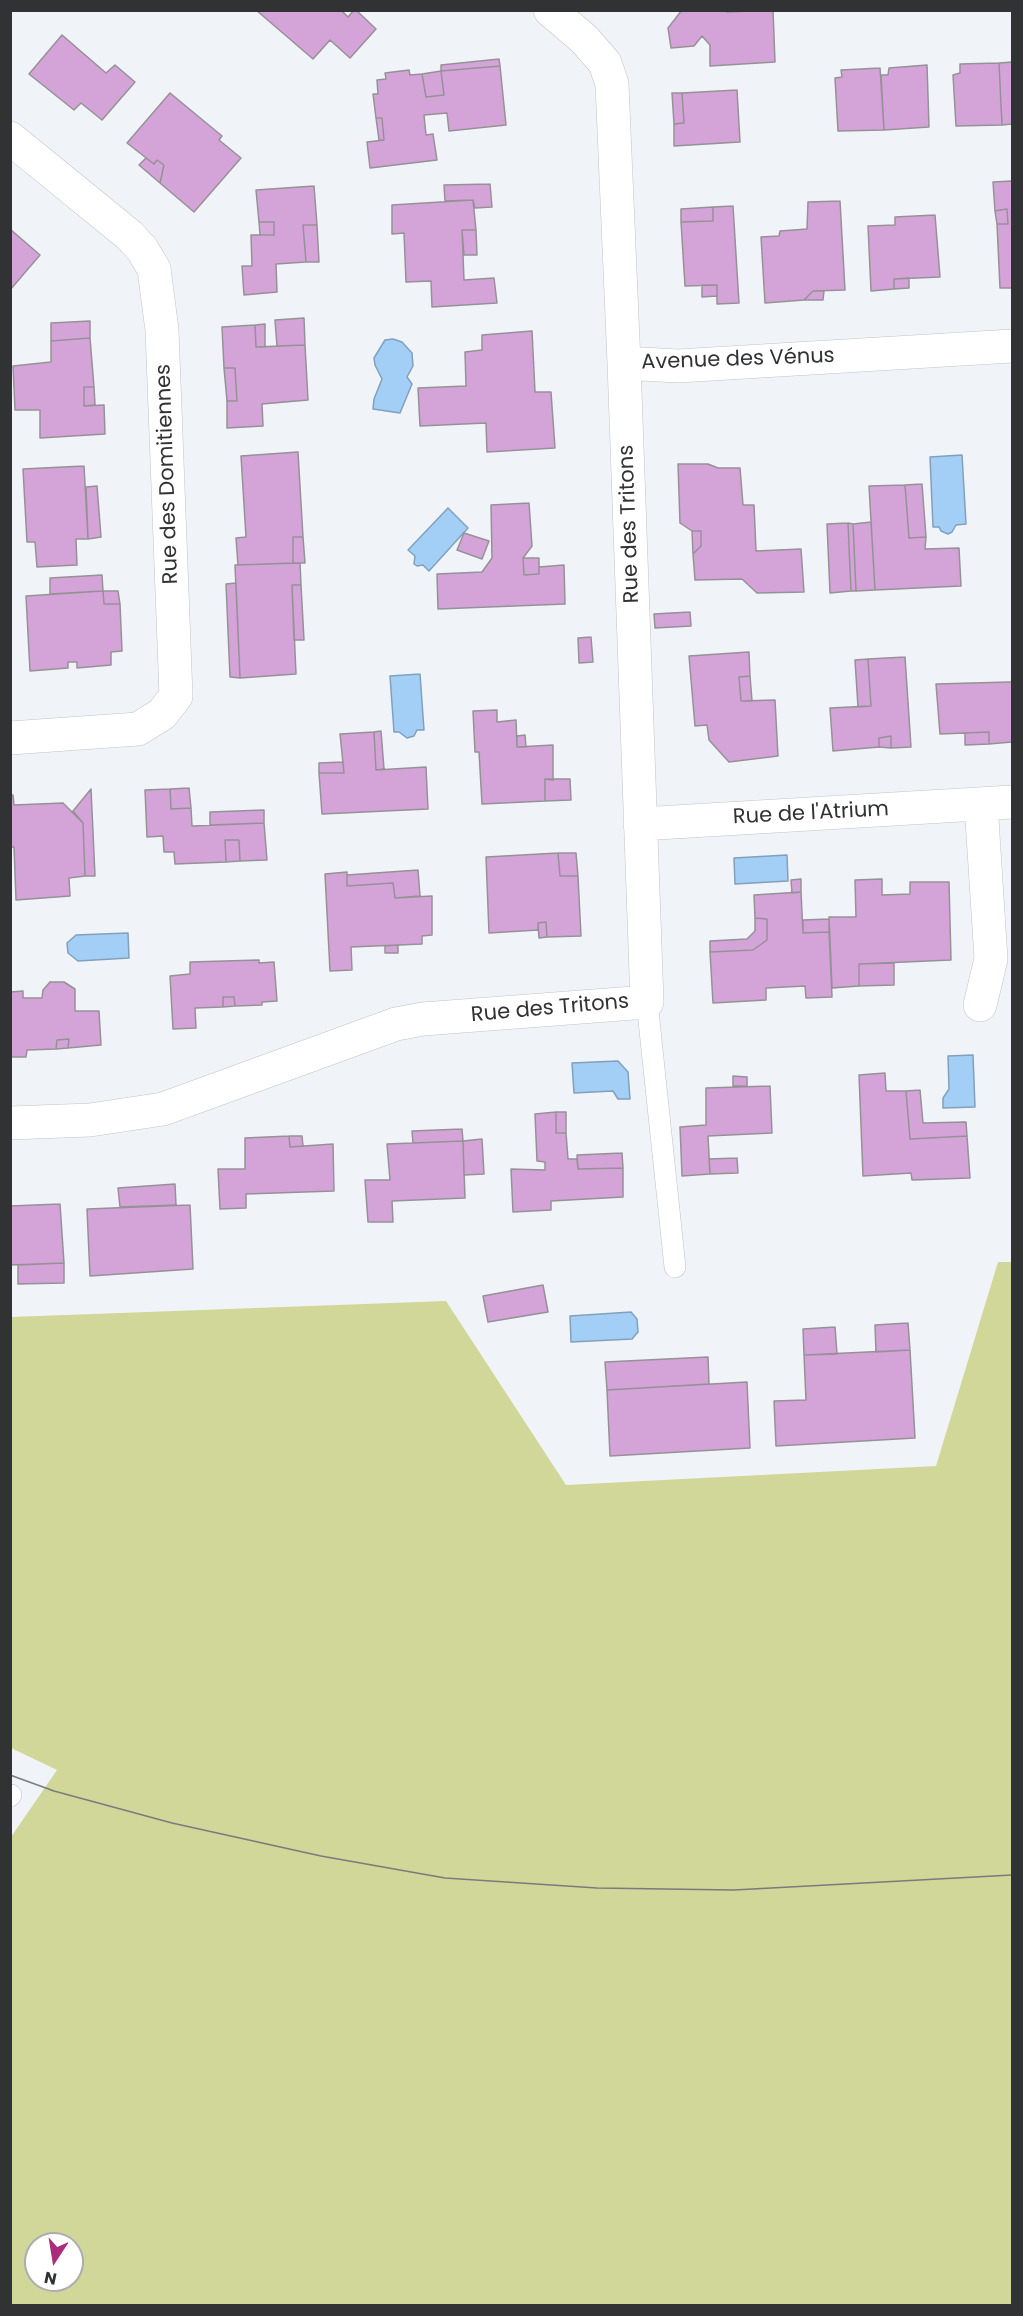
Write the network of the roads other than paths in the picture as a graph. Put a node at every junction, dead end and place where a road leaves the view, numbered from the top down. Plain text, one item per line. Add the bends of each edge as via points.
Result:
1 (550, 10) edge
2 (10, 138) edge
3 (1012, 346) edge
4 (624, 363) junction
5 (10, 738) edge
6 (997, 803) edge
7 (640, 824) junction
8 (647, 1002) junction
9 (980, 1005) dead end
10 (10, 1123) edge
11 (675, 1267) dead end

1 - 4 street, Avenue des Vénus via 605,63 612,84
2 - 5 street, Rue des Domitiennes via 129,236 154,269 162,330 176,696 162,714 138,729
3 - 4 street, Avenue des Vénus via 678,366
4 - 7 street, Rue des Tritons
6 - 7 street, Rue de l'Atrium
6 - 9 street, Rue de l'Atrium via 990,959
7 - 8 street, Rue des Tritons
8 - 10 street, Rue des Tritons via 396,1024 163,1109 90,1120
8 - 11 lane

